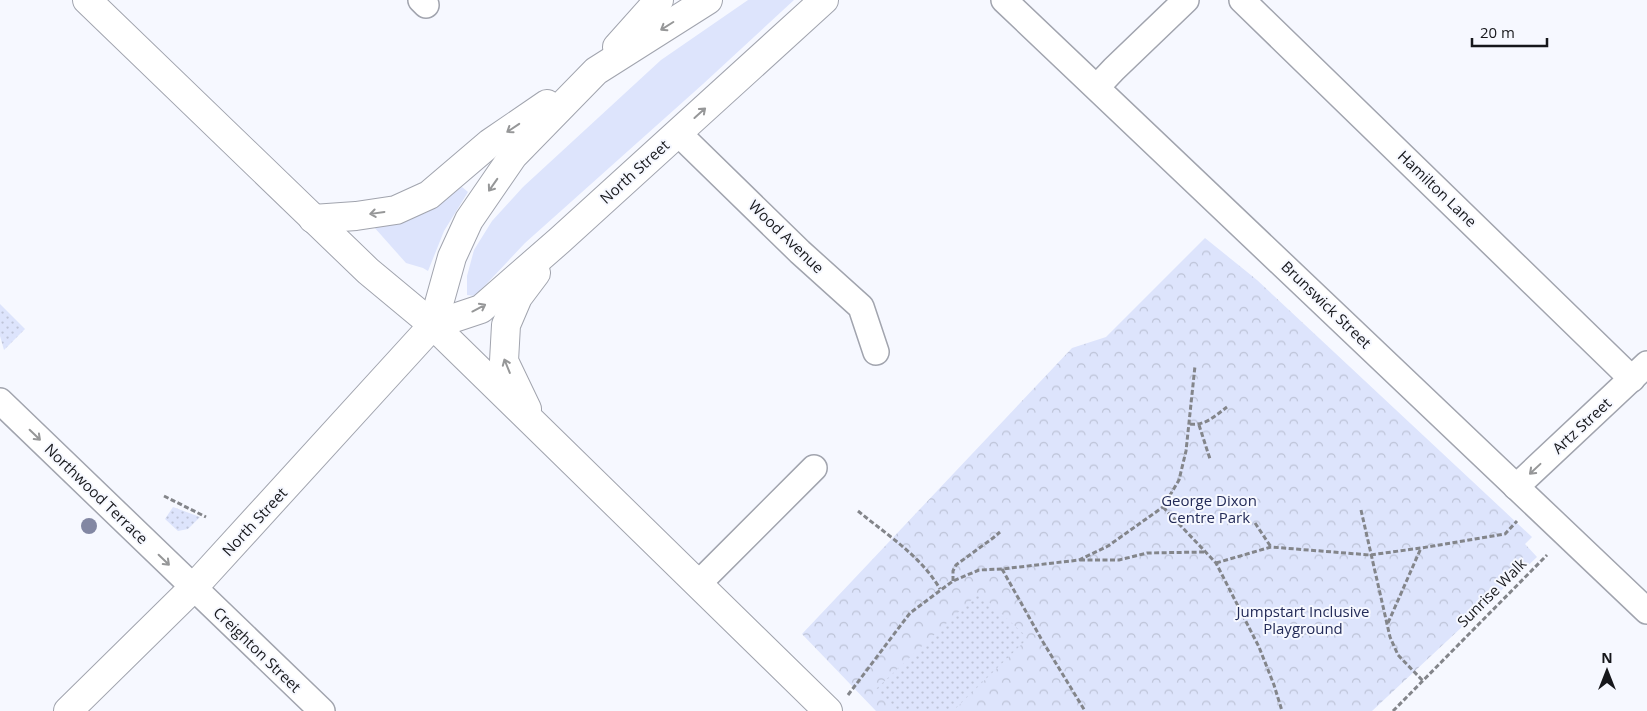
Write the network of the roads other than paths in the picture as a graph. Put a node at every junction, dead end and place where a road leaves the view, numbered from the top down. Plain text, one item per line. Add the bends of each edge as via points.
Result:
1 (87, 0) edge
2 (659, 0) edge
3 (708, 0) edge
4 (824, 0) edge
5 (1004, 0) edge
6 (1186, 0) edge
7 (1242, 0) edge
8 (596, 71) junction
9 (1097, 87) junction
10 (678, 133) junction
11 (313, 219) junction
12 (560, 240) junction
13 (433, 325) junction
14 (876, 352) dead end
15 (1640, 371) edge
16 (0, 401) edge
17 (536, 426) junction
18 (814, 468) dead end
19 (1516, 487) junction
20 (698, 584) junction
21 (193, 588) junction
22 (1647, 611) edge
23 (838, 703) edge
24 (68, 711) edge
25 (322, 711) edge

1 - 11 main road
2 - 8 main road
3 -> 8 main road, North Street
10 -> 4 main road, North Street
5 - 9 street, Brunswick Street
6 - 9 street
7 - 15 street, Hamilton Lane
8 -> 11 main road via 490,143 429,195 396,210
8 -> 13 main road, North Street via 513,156 469,220 452,257
9 - 19 street, Brunswick Street
10 - 12 main road, North Street
10 - 14 street, Wood Avenue via 861,307
11 - 13 main road via 368,271
13 -> 12 main road, North Street via 480,309
17 -> 12 main road via 504,361 506,325 518,297
13 - 17 main road
13 - 21 main road, North Street
15 -> 19 street, Artz Street
16 -> 21 street, Northwood Terrace
17 - 20 main road
18 - 20 street
19 - 22 street, Brunswick Street
20 - 23 main road
21 - 24 main road, North Street
21 - 25 street, Creighton Street

